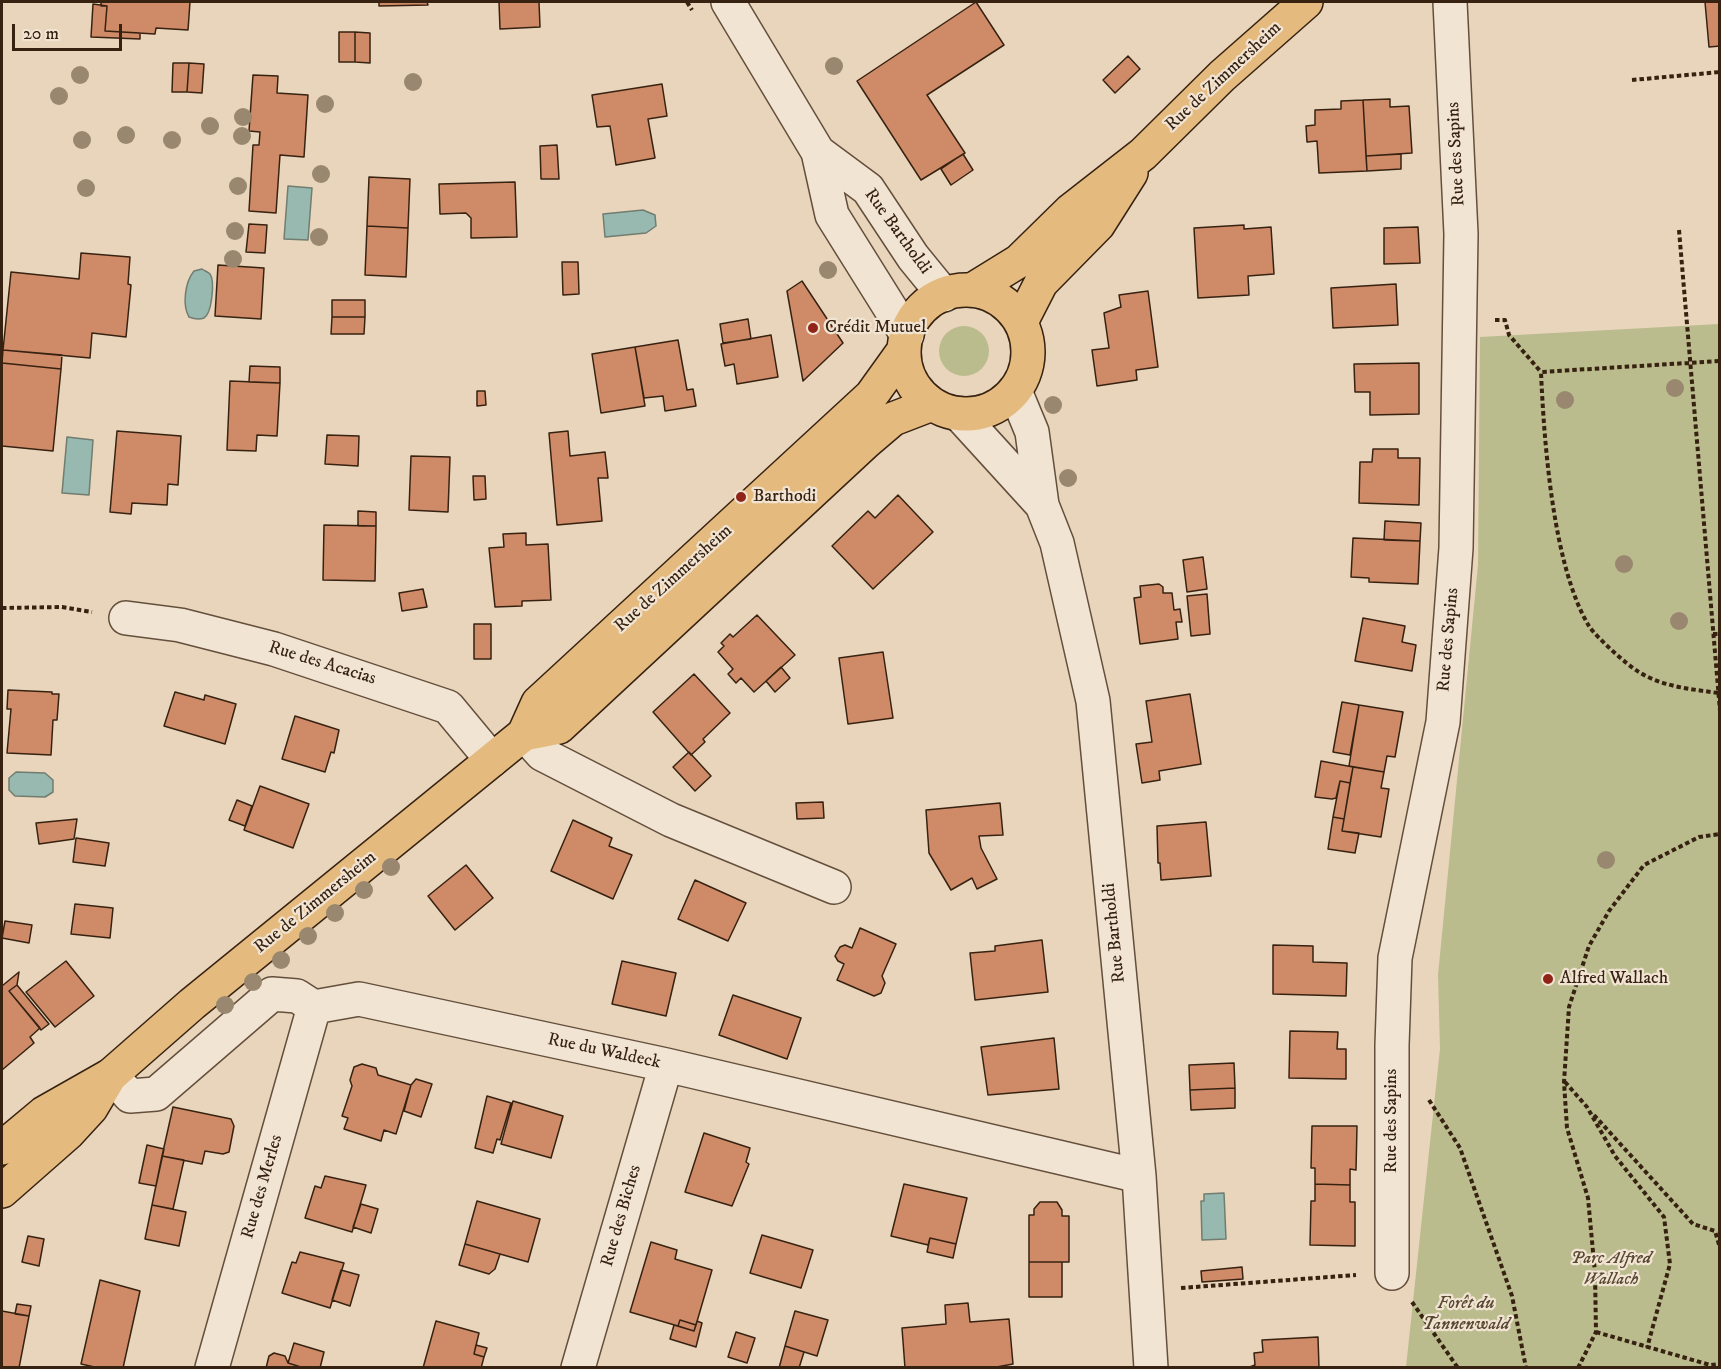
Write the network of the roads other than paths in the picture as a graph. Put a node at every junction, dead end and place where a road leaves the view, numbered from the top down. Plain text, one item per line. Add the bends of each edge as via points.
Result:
1 (728, 2) edge
2 (1306, 2) edge
3 (1450, 2) edge
4 (818, 152) junction
5 (1143, 153) junction
6 (958, 293) junction
7 (1021, 322) junction
8 (906, 342) junction
9 (1015, 391) junction
10 (946, 409) junction
11 (1042, 505) junction
12 (126, 618) road end
13 (524, 735) junction
14 (492, 760) junction
15 (834, 887) dead end
16 (314, 1007) junction
17 (666, 1065) junction
18 (111, 1075) junction
19 (2, 1148) edge
20 (1139, 1176) junction
21 (2, 1191) edge
22 (1376, 1274) road end
23 (212, 1368) edge
24 (578, 1368) edge
25 (1151, 1368) edge

1 - 4 street, Rue Bartholdi
2 - 5 main road, Rue de Zimmersheim via 1229,69
3 - 22 street, Rue des Sapins via 1461,234 1456,548 1443,722 1395,958
4 - 6 street, Rue Bartholdi via 868,189 913,256
4 - 8 street, Rue Bartholdi via 832,216
5 - 6 main road, Rue de Zimmersheim via 1070,211 1019,261
5 - 7 main road, Rue de Zimmersheim via 1098,225 1041,283
6 - 7 main road via 999,299
6 - 8 main road via 926,305
7 - 9 main road via 1028,358
8 - 10 main road via 906,366 912,382
8 - 13 main road, Rue de Zimmersheim via 871,396 538,703
9 - 10 main road via 988,411
9 - 11 street, Rue Bartholdi via 1032,432
10 - 11 street, Rue Bartholdi
10 - 13 main road, Rue de Zimmersheim via 893,419 559,727
11 - 20 street, Rue Bartholdi via 1057,543 1093,701
12 - 14 street, Rue des Acacias via 180,626 274,649 448,707
13 - 14 main road, Rue de Zimmersheim
13 - 15 street via 542,754 671,820
14 - 18 main road, Rue de Zimmersheim via 192,1004
16 - 17 street, Rue du Waldeck via 359,999
16 - 18 street via 297,996 272,994 156,1094 130,1096
16 - 23 street, Rue des Merles
17 - 20 street, Rue du Waldeck
17 - 24 street, Rue des Biches
18 - 19 main road, Rue de Zimmersheim via 44,1113
18 - 21 main road, Rue de Zimmersheim via 91,1108 68,1133
20 - 25 street, Rue Bartholdi

